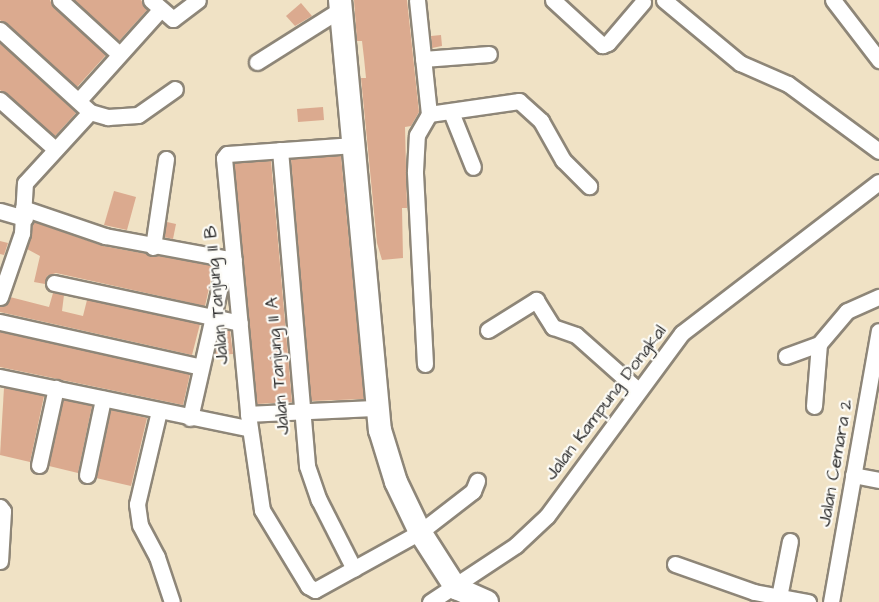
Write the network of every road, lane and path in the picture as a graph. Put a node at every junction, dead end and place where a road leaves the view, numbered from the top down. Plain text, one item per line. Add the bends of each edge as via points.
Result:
1 (60, 0) edge
2 (198, 0) edge
3 (417, 0) edge
4 (553, 0) edge
5 (664, 0) edge
6 (833, 0) edge
7 (642, 1) edge
8 (340, 4) edge
9 (156, 5) edge
10 (0, 30) edge
11 (119, 54) junction
12 (489, 54) dead end
13 (423, 58) junction
14 (879, 60) edge
15 (257, 62) dead end
16 (175, 89) dead end
17 (0, 100) edge
18 (79, 100) junction
19 (90, 112) junction
20 (451, 112) junction
21 (429, 114) junction
22 (354, 145) junction
23 (55, 148) junction
24 (280, 150) junction
25 (879, 151) edge
26 (166, 159) dead end
27 (473, 167) dead end
28 (879, 182) edge
29 (589, 186) dead end
30 (0, 210) edge
31 (24, 213) junction
32 (153, 247) junction
33 (230, 259) junction
34 (54, 283) dead end
35 (0, 297) edge
36 (879, 297) edge
37 (211, 318) junction
38 (0, 322) edge
39 (240, 323) junction
40 (488, 330) dead end
41 (879, 331) edge
42 (819, 344) junction
43 (877, 353) edge
44 (786, 356) dead end
45 (425, 364) dead end
46 (201, 367) junction
47 (1, 380) edge
48 (56, 388) junction
49 (638, 390) junction
50 (103, 399) junction
51 (814, 406) dead end
52 (377, 408) junction
53 (159, 411) junction
54 (302, 412) junction
55 (190, 418) junction
56 (249, 422) junction
57 (39, 465) dead end
58 (87, 475) dead end
59 (853, 475) junction
60 (879, 480) edge
61 (477, 481) dead end
62 (0, 507) edge
63 (420, 532) junction
64 (790, 541) dead end
65 (0, 561) edge
66 (675, 564) dead end
67 (354, 569) junction
68 (456, 588) junction
69 (779, 597) junction
70 (172, 602) edge
71 (430, 602) edge
72 (487, 602) edge
73 (808, 602) edge
74 (831, 602) edge

1 - 11 street
2 - 9 street via 176,19
3 - 13 street
4 - 7 street via 602,45 608,43
5 - 25 street via 740,63 788,84
6 - 14 street
8 - 15 street
8 - 22 street
9 - 11 street
10 - 18 street
11 - 18 street
12 - 13 street
13 - 21 street
16 - 19 street via 138,115 115,117
17 - 23 street
18 - 19 street
19 - 23 street
20 - 21 street
20 - 27 street
20 - 29 street via 519,100 541,122 563,160
21 - 45 street via 417,135 415,171
22 - 24 street
22 - 52 street
23 - 31 street via 28,176 22,193
24 - 33 street, Jalan Tanjung II B via 225,156
24 - 54 street, Jalan Tanjung II A
26 - 32 street
28 - 49 street, Jalan Kampung Dongkal via 682,333
30 - 31 street
31 - 32 street
31 - 35 street
32 - 33 street
33 - 37 street
33 - 39 street, Jalan Tanjung II B
34 - 37 street
36 - 42 street via 848,311
37 - 39 street
37 - 46 street
38 - 46 street
39 - 56 street, Jalan Tanjung II B
40 - 49 street via 537,300 553,327 576,335
41 - 43 street, Jalan Cemara 2
42 - 44 street
42 - 51 street
43 - 59 street, Jalan Cemara 2
46 - 55 street
47 - 48 street
48 - 50 street
48 - 57 street
49 - 68 street, Jalan Kampung Dongkal via 547,516 516,545
50 - 53 street
50 - 58 street
52 - 54 street
52 - 63 street via 387,457
53 - 55 street
53 - 70 street via 137,504 140,525 158,556
54 - 56 street
54 - 67 street, Jalan Tanjung II A via 310,478
55 - 56 street
56 - 67 street, Jalan Tanjung II B via 262,510 308,586 321,588
59 - 60 street
59 - 74 street, Jalan Cemara 2
61 - 63 street via 473,491
62 - 65 street
63 - 67 street
63 - 68 street
64 - 69 street
66 - 69 street via 714,581
68 - 71 street, Jalan Kampung Dongkal
68 - 72 street
69 - 73 street

